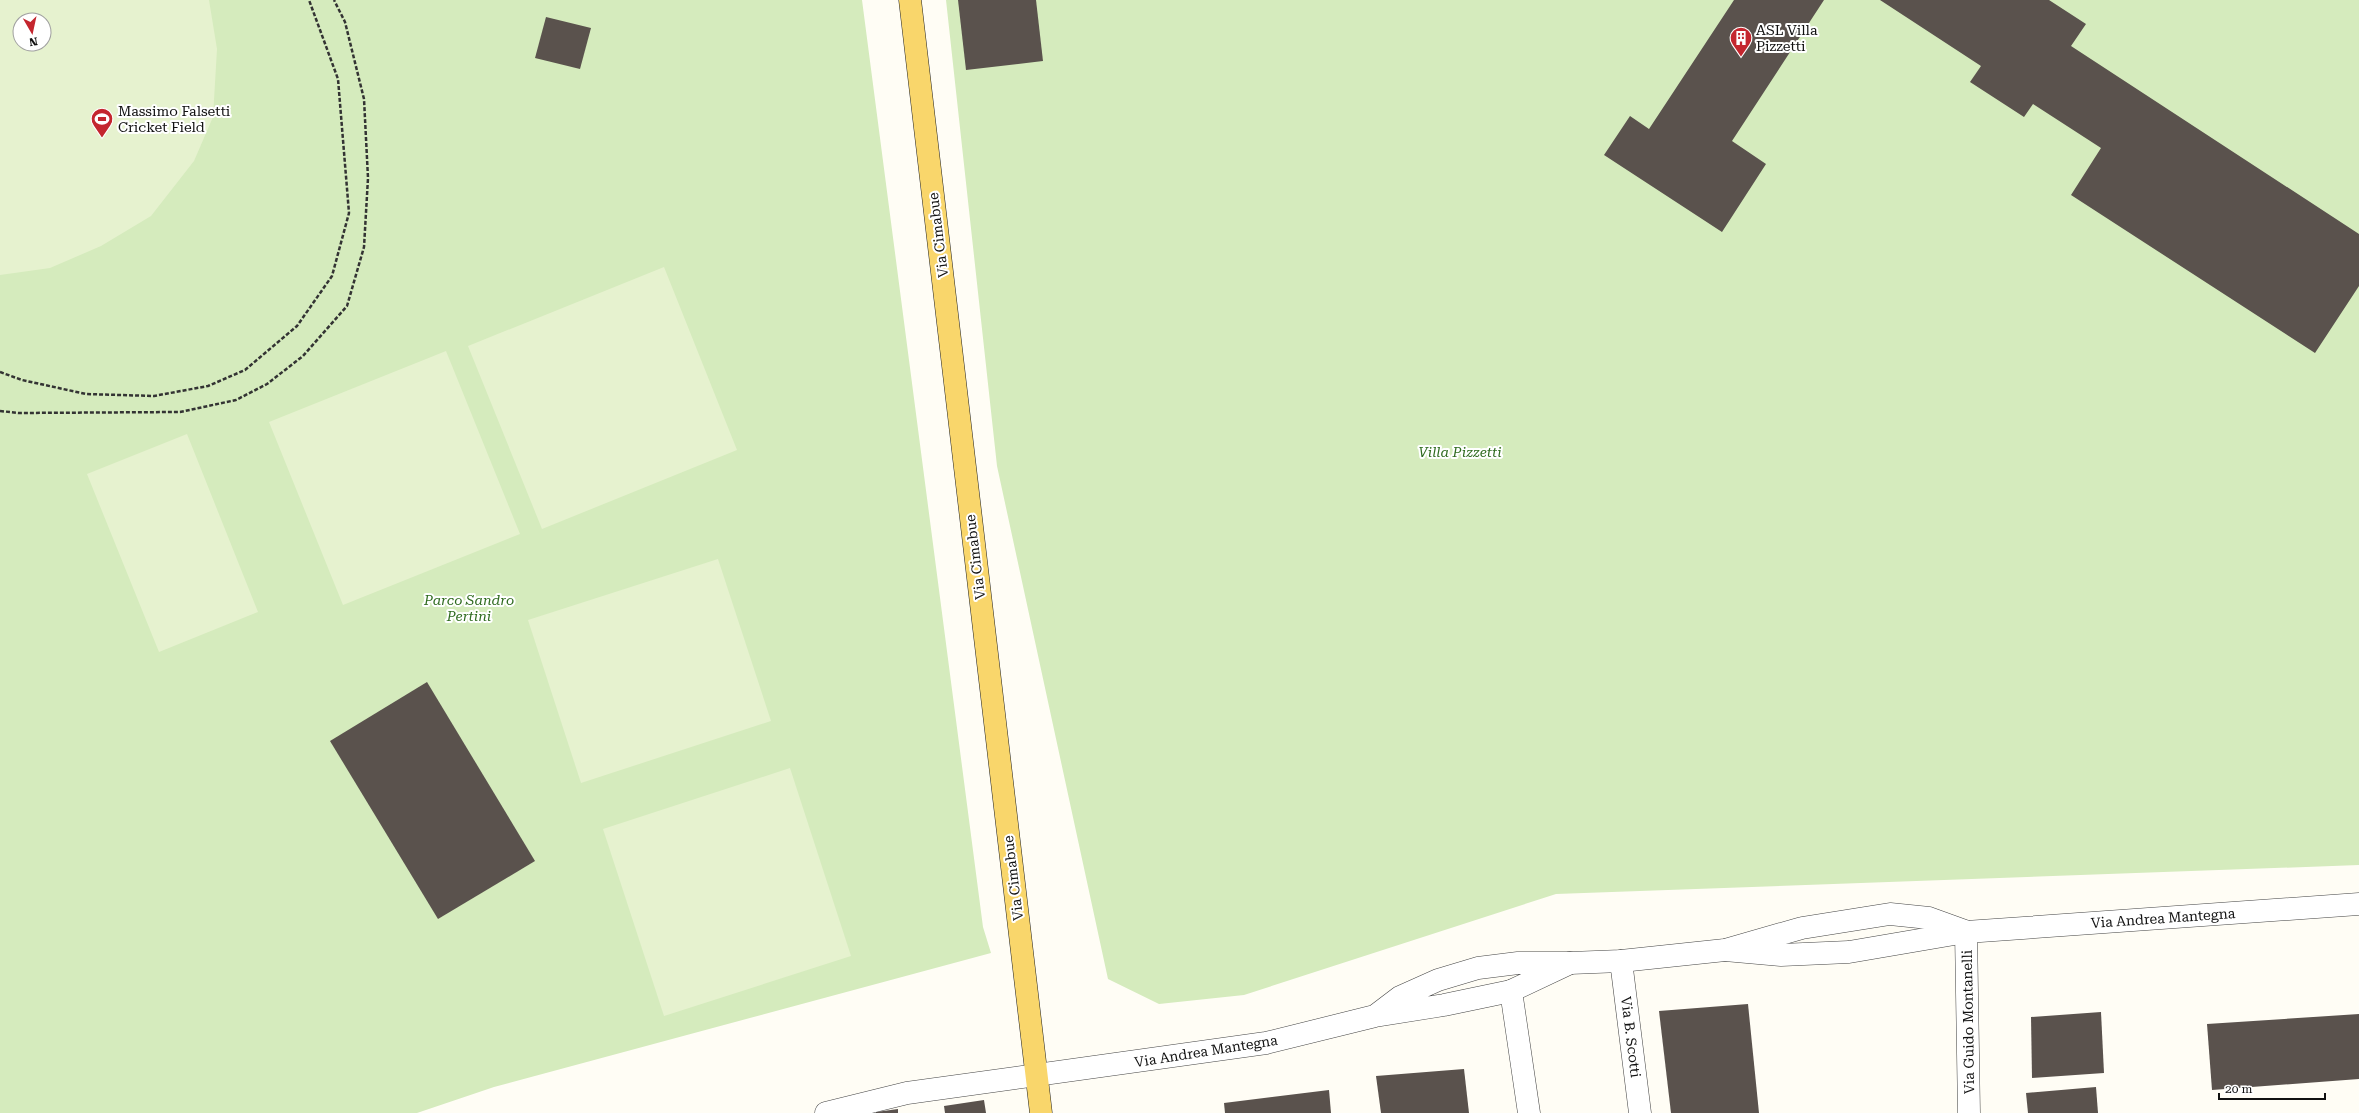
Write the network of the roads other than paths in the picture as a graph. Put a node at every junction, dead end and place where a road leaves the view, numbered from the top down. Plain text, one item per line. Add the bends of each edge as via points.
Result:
1 (910, 0) edge
2 (2359, 904) edge
3 (1852, 919) junction
4 (1966, 932) junction
5 (1725, 950) junction
6 (1849, 952) junction
7 (1621, 961) junction
8 (1570, 963) junction
9 (1511, 991) junction
10 (1375, 1016) junction
11 (1036, 1075) junction
12 (826, 1113) edge
13 (1041, 1113) edge
14 (1529, 1113) edge
15 (1640, 1113) edge
16 (1969, 1113) edge

1 - 11 main road, Via Cimabue
2 - 4 street, Via Andrea Mantegna
3 - 4 street, Via Andrea Mantegna via 1890,914 1929,918
3 - 5 street, Via Andrea Mantegna via 1802,928
3 - 6 street via 1843,932 1842,943
4 - 6 street, Via Andrea Mantegna
4 - 16 street, Via Guido Montanelli
5 - 6 street, Via Andrea Mantegna via 1781,954
5 - 7 street, Via Andrea Mantegna
7 - 8 street, Via Andrea Mantegna
7 - 15 street, Via B. Scotti
8 - 9 street, Via Andrea Mantegna
8 - 10 street, Via Andrea Mantegna via 1518,963 1478,968 1438,980 1400,997
9 - 10 street, Via Andrea Mantegna via 1444,1006
9 - 14 street
10 - 11 street, Via Andrea Mantegna via 1266,1043
11 - 12 street, Via Andrea Mantegna via 907,1094
11 - 13 main road, Via Cimabue

